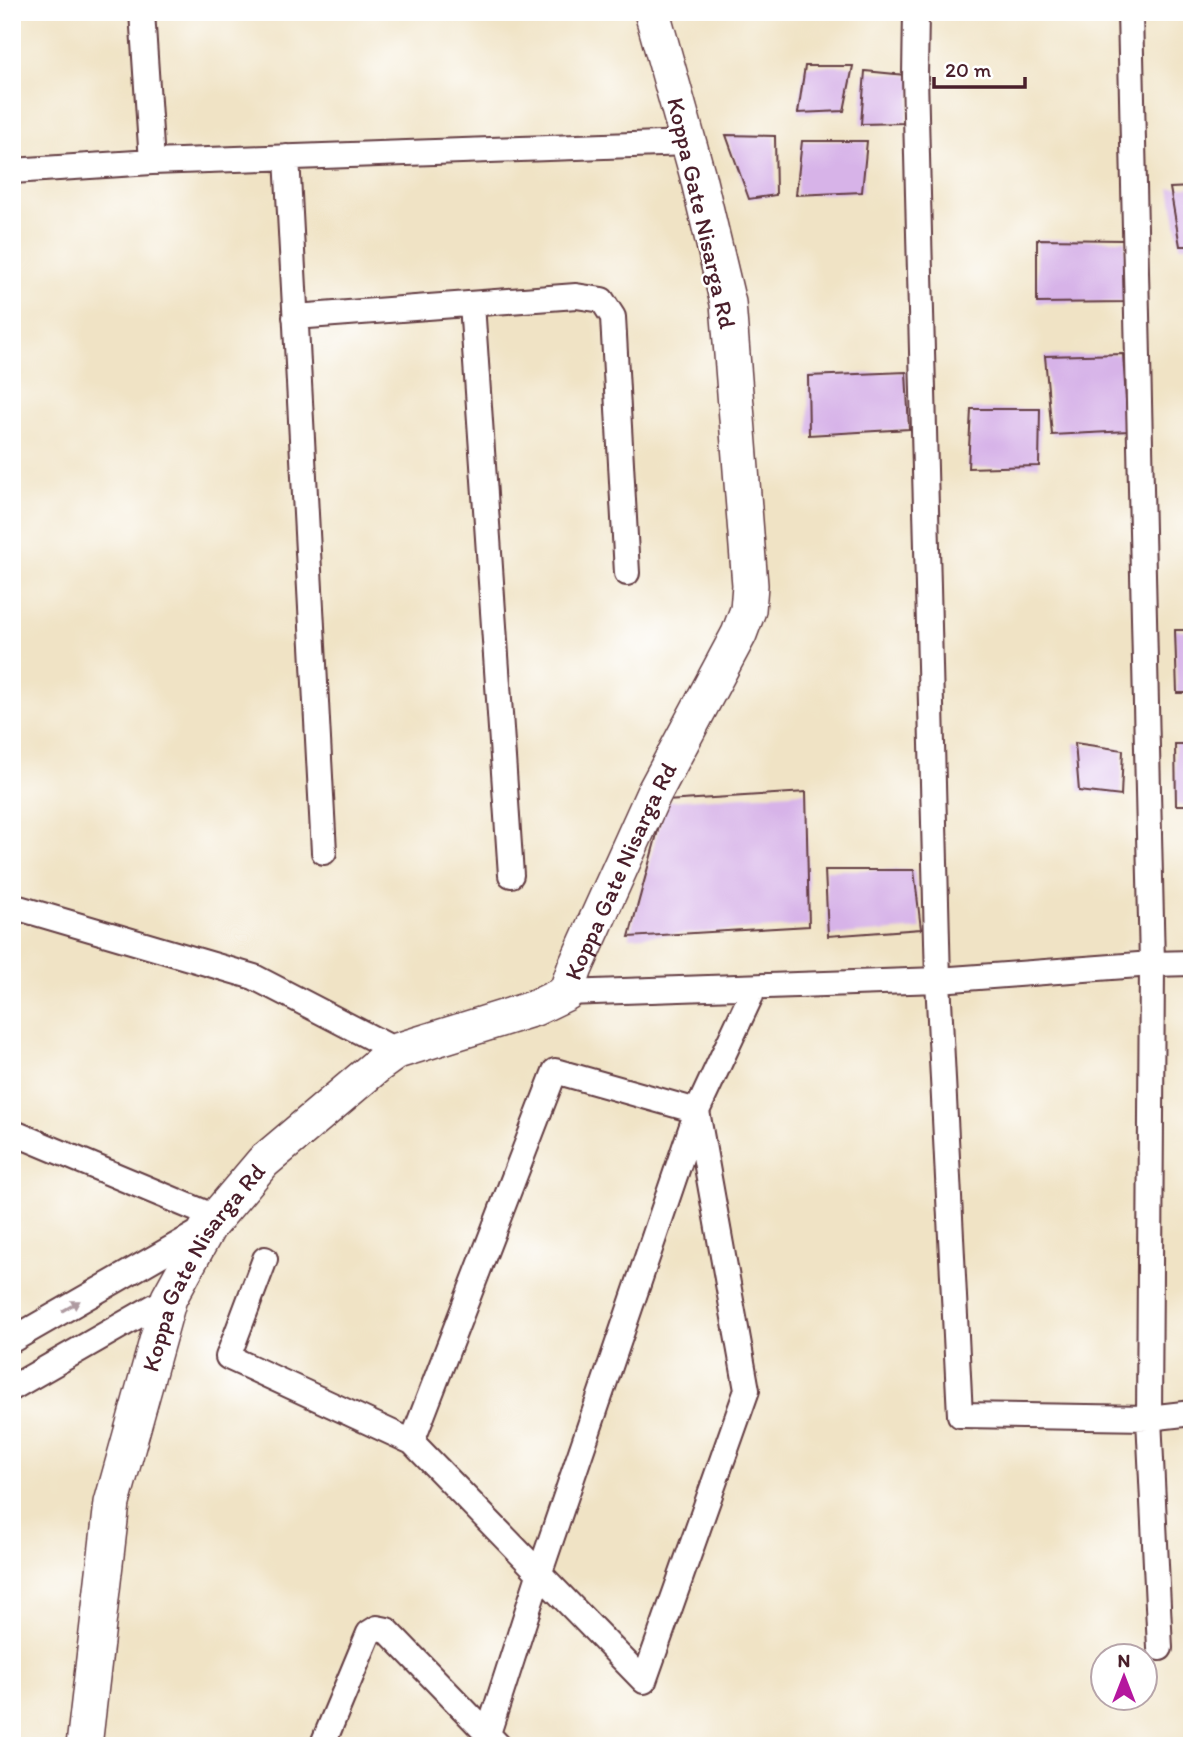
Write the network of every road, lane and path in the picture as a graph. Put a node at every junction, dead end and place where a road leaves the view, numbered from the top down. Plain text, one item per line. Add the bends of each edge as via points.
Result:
1 (142, 12) edge
2 (652, 12) edge
3 (916, 12) edge
4 (1130, 12) edge
5 (688, 143) junction
6 (287, 158) junction
7 (152, 163) junction
8 (12, 171) edge
9 (472, 304) junction
10 (295, 317) junction
11 (628, 573) dead end
12 (324, 852) dead end
13 (511, 875) dead end
14 (12, 906) edge
15 (1152, 964) junction
16 (1192, 964) edge
17 (938, 980) junction
18 (755, 986) junction
19 (566, 993) junction
20 (397, 1051) junction
21 (697, 1111) junction
22 (12, 1132) edge
23 (212, 1222) junction
24 (265, 1259) dead end
25 (169, 1298) junction
26 (12, 1340) edge
27 (12, 1388) edge
28 (1192, 1413) edge
29 (1149, 1418) junction
30 (412, 1442) junction
31 (540, 1572) junction
32 (1160, 1648) dead end
33 (490, 1742) edge
34 (84, 1746) edge
35 (323, 1746) edge

1 - 7 street
2 - 5 street, Koppa Gate Nisarga Rd
3 - 17 street
4 - 15 street
5 - 6 street
5 - 19 street, Koppa Gate Nisarga Rd via 728,303 750,585 748,610 653,794
6 - 7 street
6 - 10 street
7 - 8 street
9 - 10 street
9 - 11 street via 576,296 602,300 613,317
9 - 13 street
10 - 12 street
14 - 20 street via 254,977
15 - 16 street
15 - 17 street
15 - 29 street
17 - 18 street
17 - 29 street via 960,1415
18 - 19 street
18 - 21 street
19 - 20 street, Koppa Gate Nisarga Rd via 535,1008
20 - 23 street, Koppa Gate Nisarga Rd via 263,1162
21 - 30 street via 555,1071
21 - 31 street
21 - 31 street via 747,1390 644,1681
22 - 23 street
23 - 25 street, Koppa Gate Nisarga Rd
26 -> 23 street
24 - 30 street via 228,1357
25 - 27 street
25 - 34 street, Koppa Gate Nisarga Rd via 112,1503
28 - 29 street
29 - 32 street
30 - 31 street
31 - 33 street
33 - 35 street via 387,1630 377,1628 369,1633

